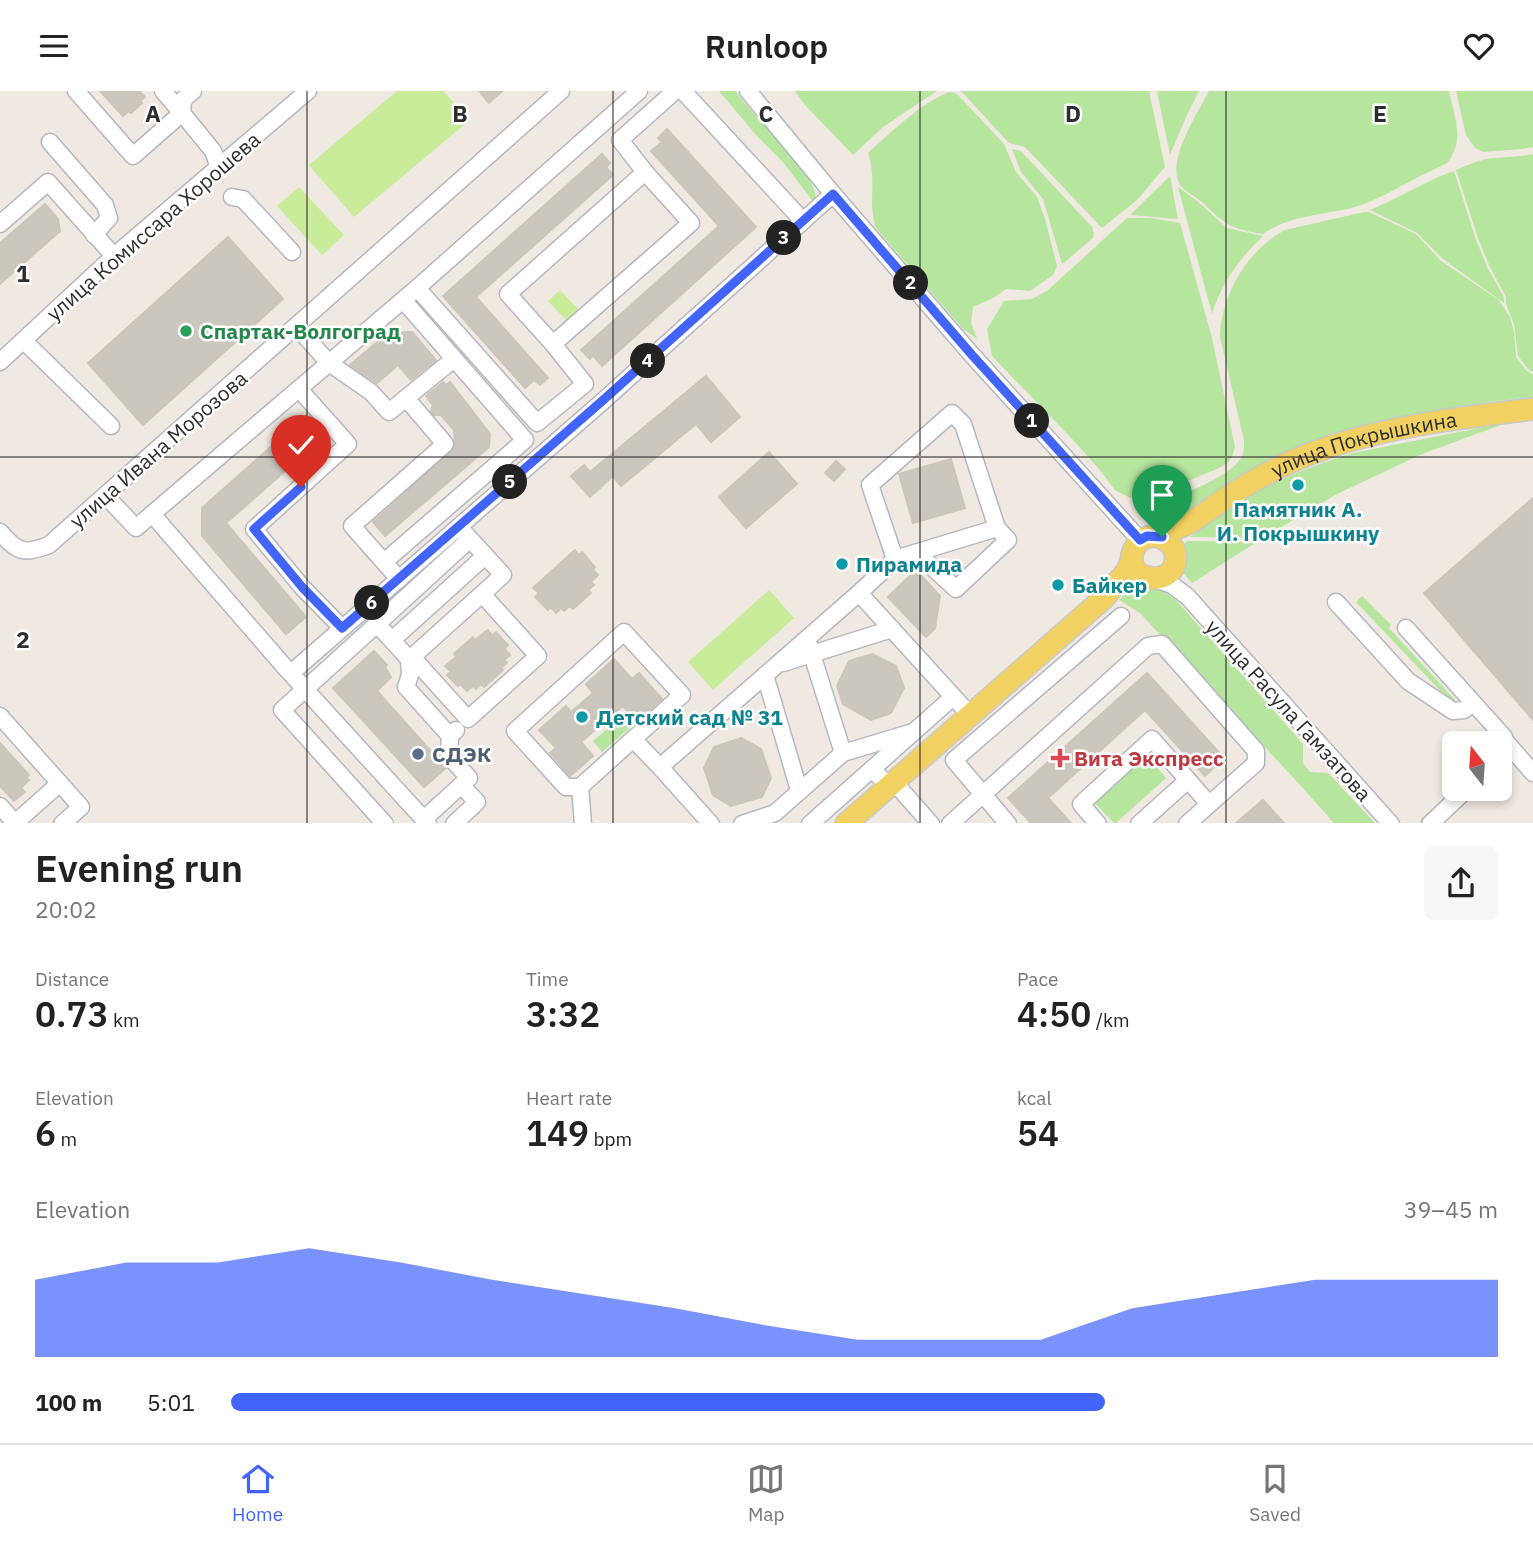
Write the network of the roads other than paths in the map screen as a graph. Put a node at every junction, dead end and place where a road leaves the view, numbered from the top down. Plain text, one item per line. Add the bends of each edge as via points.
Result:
1 (76, 91) edge
2 (163, 91) edge
3 (193, 91) edge
4 (308, 91) edge
5 (561, 91) edge
6 (639, 91) edge
7 (674, 91) edge
8 (684, 91) edge
9 (748, 91) edge
10 (182, 113) junction
11 (50, 142) dead end
12 (221, 165) junction
13 (645, 171) junction
14 (833, 194) junction
15 (232, 197) dead end
16 (803, 221) junction
17 (0, 225) edge
18 (94, 235) junction
19 (292, 252) dead end
20 (114, 256) junction
21 (417, 288) junction
22 (403, 300) junction
23 (297, 327) junction
24 (24, 341) junction
25 (553, 344) junction
26 (454, 359) junction
27 (0, 362) edge
28 (329, 363) junction
29 (585, 384) junction
30 (299, 389) junction
31 (406, 398) junction
32 (601, 402) junction
33 (1533, 409) edge
34 (111, 426) dead end
35 (106, 496) junction
36 (1207, 512) junction
37 (152, 514) junction
38 (997, 528) junction
39 (0, 532) edge
40 (465, 533) junction
41 (1147, 538) junction
42 (917, 554) junction
43 (485, 556) junction
44 (1175, 557) junction
45 (895, 559) junction
46 (1132, 560) junction
47 (384, 562) junction
48 (399, 579) junction
49 (1154, 579) junction
50 (859, 593) junction
51 (482, 594) junction
52 (1187, 596) junction
53 (1104, 598) junction
54 (1336, 602) dead end
55 (1121, 616) dead end
56 (377, 624) junction
57 (342, 628) junction
58 (1406, 628) dead end
59 (891, 629) junction
60 (392, 640) junction
61 (809, 646) junction
62 (1043, 651) junction
63 (411, 658) junction
64 (1060, 669) junction
65 (771, 670) junction
66 (291, 673) junction
67 (305, 689) junction
68 (953, 697) junction
69 (1473, 703) junction
70 (970, 715) junction
71 (0, 716) edge
72 (468, 719) junction
73 (1499, 731) edge
74 (913, 732) junction
75 (450, 736) junction
76 (633, 739) junction
77 (843, 753) junction
78 (1512, 757) edge
79 (660, 767) junction
80 (872, 769) junction
81 (1533, 773) edge
82 (1188, 780) junction
83 (894, 782) junction
84 (60, 783) junction
85 (461, 785) junction
86 (580, 787) junction
87 (799, 790) junction
88 (984, 795) junction
89 (1454, 801) edge
90 (1209, 804) junction
91 (0, 806) edge
92 (426, 821) edge
93 (14, 823) edge
94 (63, 823) edge
95 (384, 823) edge
96 (455, 823) edge
97 (583, 823) edge
98 (710, 823) edge
99 (744, 823) edge
100 (811, 823) edge
101 (847, 823) edge
102 (930, 823) edge
103 (951, 823) edge
104 (1007, 823) edge
105 (1097, 823) edge
106 (1140, 823) edge
107 (1188, 823) edge
108 (1390, 823) edge
109 (1431, 823) edge

1 - 10 street via 133,156
2 - 10 street
3 - 10 street via 183,100
4 - 12 street, улица Комиссара Хорошева
5 - 23 street, улица Ивана Морозова
6 - 21 street
7 - 13 street via 620,140
8 - 16 street
9 - 14 street
10 - 12 street
11 - 18 street via 105,205 109,218
12 - 20 street, улица Комиссара Хорошева
13 - 25 street via 508,294
13 - 25 street via 691,223
14 - 16 street
14 - 41 street via 972,355
15 - 19 street via 243,198
16 - 32 street
17 - 18 street via 48,182
18 - 20 street
20 - 24 street, улица Комиссара Хорошева
21 - 22 street
21 - 29 street via 537,423
22 - 26 street
22 - 28 street
23 - 28 street
23 - 35 street, улица Ивана Морозова
24 - 27 street, улица Комиссара Хорошева
24 - 34 street
25 - 29 street
26 - 31 street
26 - 47 street via 525,440
28 - 30 street
28 - 31 street via 370,392 388,412
29 - 32 street
30 - 37 street
30 - 57 street via 348,444 254,529
31 - 47 street via 445,444 352,526
32 - 40 street
33 - 36 main road, улица Покрышкина via 1433,422 1328,447 1264,476
35 - 37 street via 136,528
35 - 39 street, улица Ивана Морозова via 49,545 36,550 12,546
36 - 41 main road, улица Покрышкина
36 - 44 main road, улица Покрышкина via 1186,532
37 - 66 street
38 - 42 street
38 - 42 street via 1008,540 956,589
38 - 45 street via 963,424 952,413 870,485
40 - 43 street
40 - 48 street
40 - 56 street
41 - 44 main road via 1168,541
41 - 46 main road via 1135,546
42 - 45 street
43 - 51 street via 503,575
43 - 60 street
44 - 49 main road via 1169,573
44 - 52 street, улица Расула Гамзатова
45 - 50 street
46 - 49 main road via 1138,573
46 - 53 main road
47 - 48 street
48 - 57 street
49 - 52 street, улица Расула Гамзатова
49 - 53 main road
50 - 59 street
50 - 61 street
51 - 63 street
51 - 72 street via 538,656
52 - 108 street, улица Расула Гамзатова
53 - 62 main road
54 - 69 street via 1408,681 1453,711
55 - 64 street
56 - 60 street
56 - 67 street
57 - 66 street
58 - 69 street
59 - 61 street
59 - 68 street
60 - 63 street
61 - 65 street
61 - 77 street
62 - 64 street
62 - 70 main road
63 - 72 street
63 - 75 street via 406,687
64 - 88 street via 954,760
65 - 79 street
65 - 87 street
66 - 67 street
67 - 92 street
67 - 95 street via 282,710
68 - 70 street
68 - 74 street
69 - 73 street
70 - 83 main road
71 - 84 street
72 - 75 street
74 - 77 street
74 - 80 street
75 - 85 street via 449,755 469,778
76 - 79 street
76 - 86 street
76 - 86 street via 682,695 624,632 516,731 566,787
77 - 87 street
78 - 81 street
79 - 98 street
80 - 83 street via 883,781
80 - 100 street
82 - 90 street
82 - 105 street via 1152,739 1081,804
82 - 106 street
83 - 101 main road
83 - 102 street
84 - 93 street
84 - 94 street via 80,807
85 - 92 street
85 - 96 street via 477,802
86 - 97 street
87 - 99 street via 775,813
88 - 90 street via 1148,646 1162,644 1256,751 1256,763
88 - 103 street
88 - 104 street
89 - 109 street
90 - 107 street
91 - 93 street

